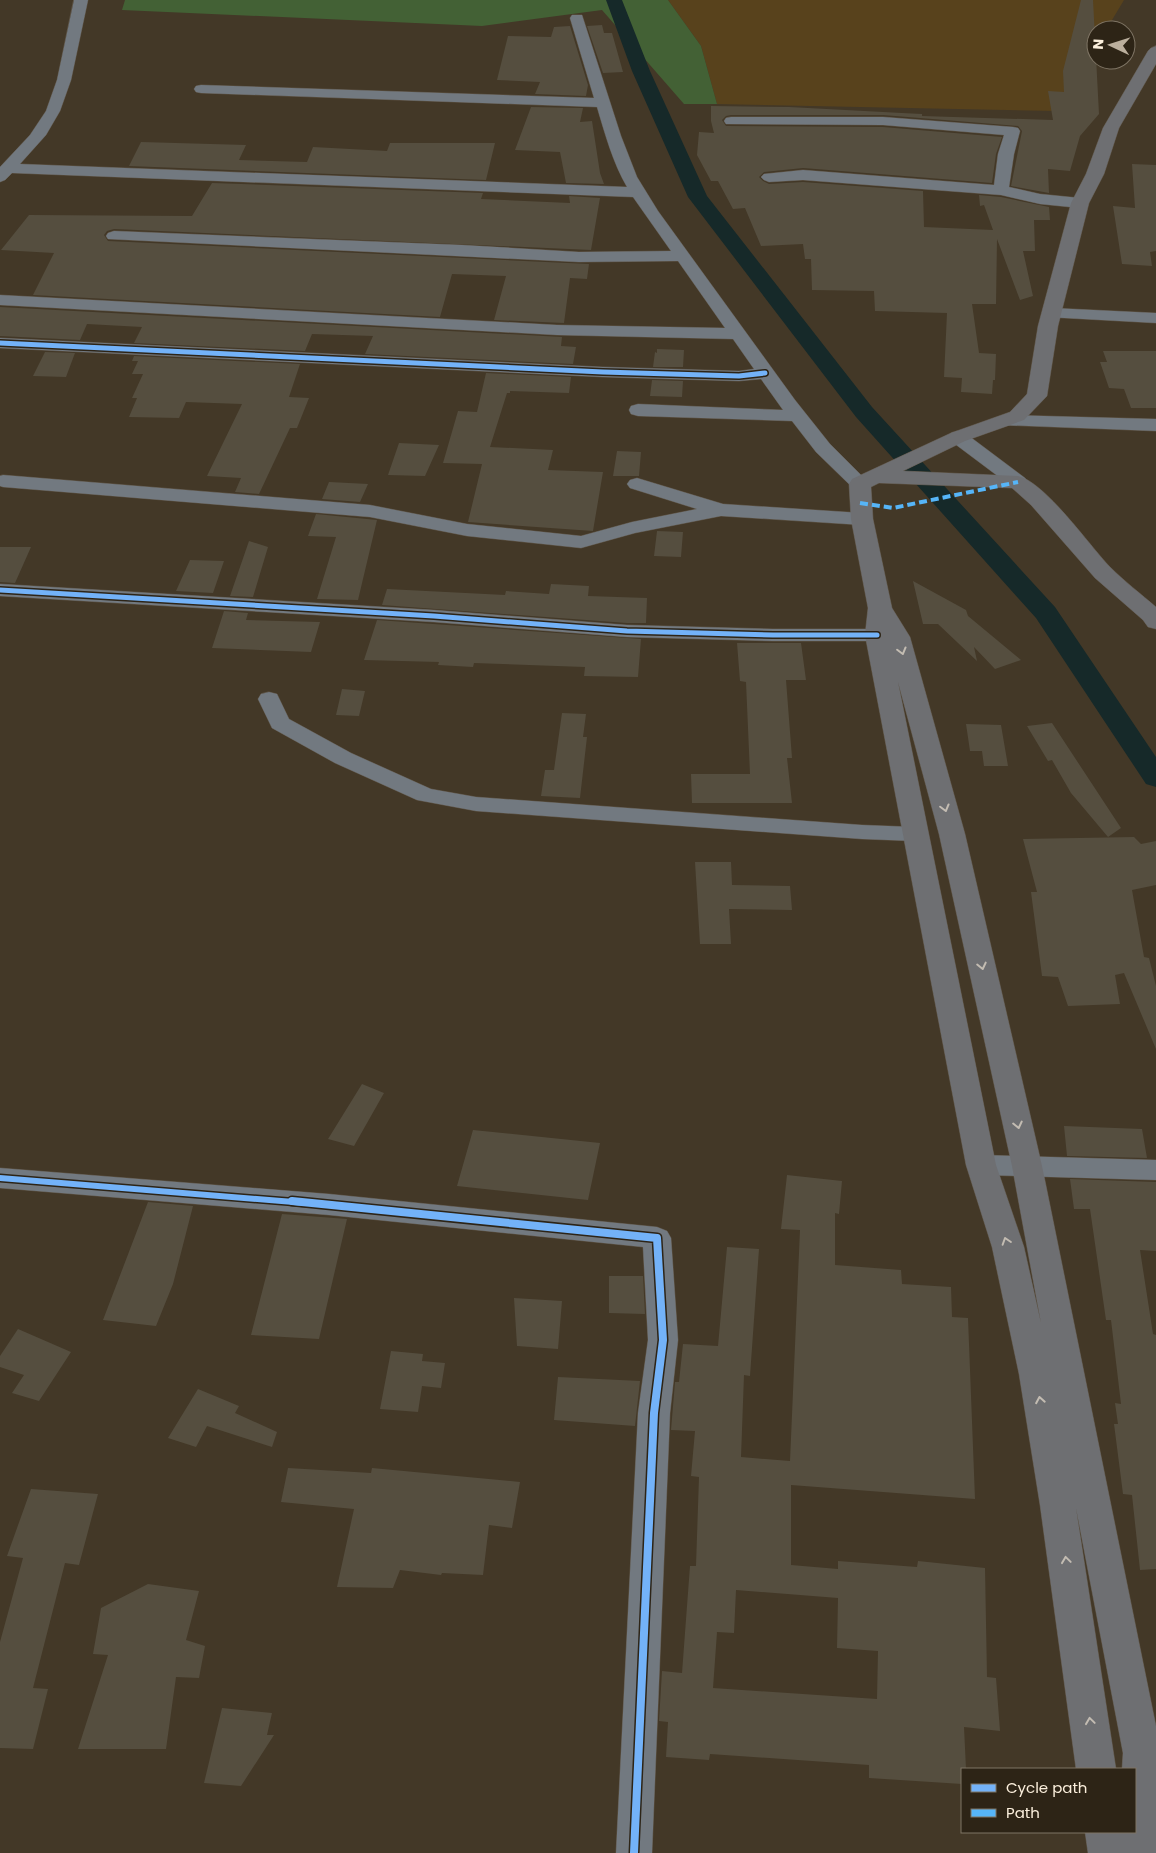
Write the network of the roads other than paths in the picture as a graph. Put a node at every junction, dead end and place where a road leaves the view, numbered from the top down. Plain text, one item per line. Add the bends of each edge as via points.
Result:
1 (81, 0) edge
2 (577, 18) dead end
3 (1156, 51) edge
4 (200, 89) dead end
5 (603, 103) junction
6 (731, 121) dead end
7 (761, 133) dead end
8 (1009, 145) junction
9 (4, 172) edge
10 (769, 177) dead end
11 (1002, 190) junction
12 (638, 192) junction
13 (1080, 203) junction
14 (114, 236) dead end
15 (683, 256) junction
16 (0, 300) edge
17 (1052, 312) junction
18 (1156, 318) edge
19 (737, 334) junction
20 (0, 343) edge
21 (766, 374) junction
22 (638, 410) dead end
23 (798, 416) junction
24 (1007, 421) junction
25 (1156, 425) edge
26 (958, 437) junction
27 (3, 481) dead end
28 (868, 481) junction
29 (1018, 482) junction
30 (637, 484) dead end
31 (721, 510) junction
32 (862, 519) junction
33 (0, 590) edge
34 (1155, 617) edge
35 (878, 622) junction
36 (269, 699) dead end
37 (914, 834) junction
38 (981, 1165) junction
39 (1027, 1166) junction
40 (1156, 1170) edge
41 (0, 1178) edge
42 (1096, 1768) edge
43 (1105, 1833) edge
44 (634, 1853) edge
45 (1108, 1853) edge
46 (1142, 1853) edge

1 - 9 street via 69,65 54,106 45,124
2 - 5 street
3 - 13 main road via 1111,128
4 - 5 street
5 - 12 street via 629,177
6 - 8 street via 883,121 1013,130
7 - 8 street via 899,134
8 - 11 street
9 - 12 street
10 - 11 street via 803,175
11 - 13 street via 1040,199
12 - 15 street
13 - 17 main road
14 - 15 street via 579,257
15 - 19 street
16 - 19 street via 537,329
17 - 18 street
17 - 24 main road via 1037,396 1018,416
19 - 21 street
20 - 21 street via 593,372
21 - 23 street
22 - 23 street
23 - 28 street via 822,448
24 - 25 street
24 - 26 main road
26 - 28 main road
26 - 29 street
27 - 31 street via 370,512 467,530 581,542
28 - 29 main road
28 - 32 main road
29 - 34 main road via 1039,500 1103,573
30 - 31 street
31 - 32 street
32 - 35 main road
33 - 35 street via 627,631 773,635
35 - 37 main road
35 -> 39 main road via 898,637 952,834
36 - 37 street via 280,723 343,758 424,794 476,804
37 - 38 main road
38 - 39 street
42 -> 38 main road via 1036,1374 1008,1247
39 - 40 street
39 - 46 main road via 1142,1753
41 - 44 street via 130,1187 657,1238 663,1340 654,1413
43 - 45 main road

